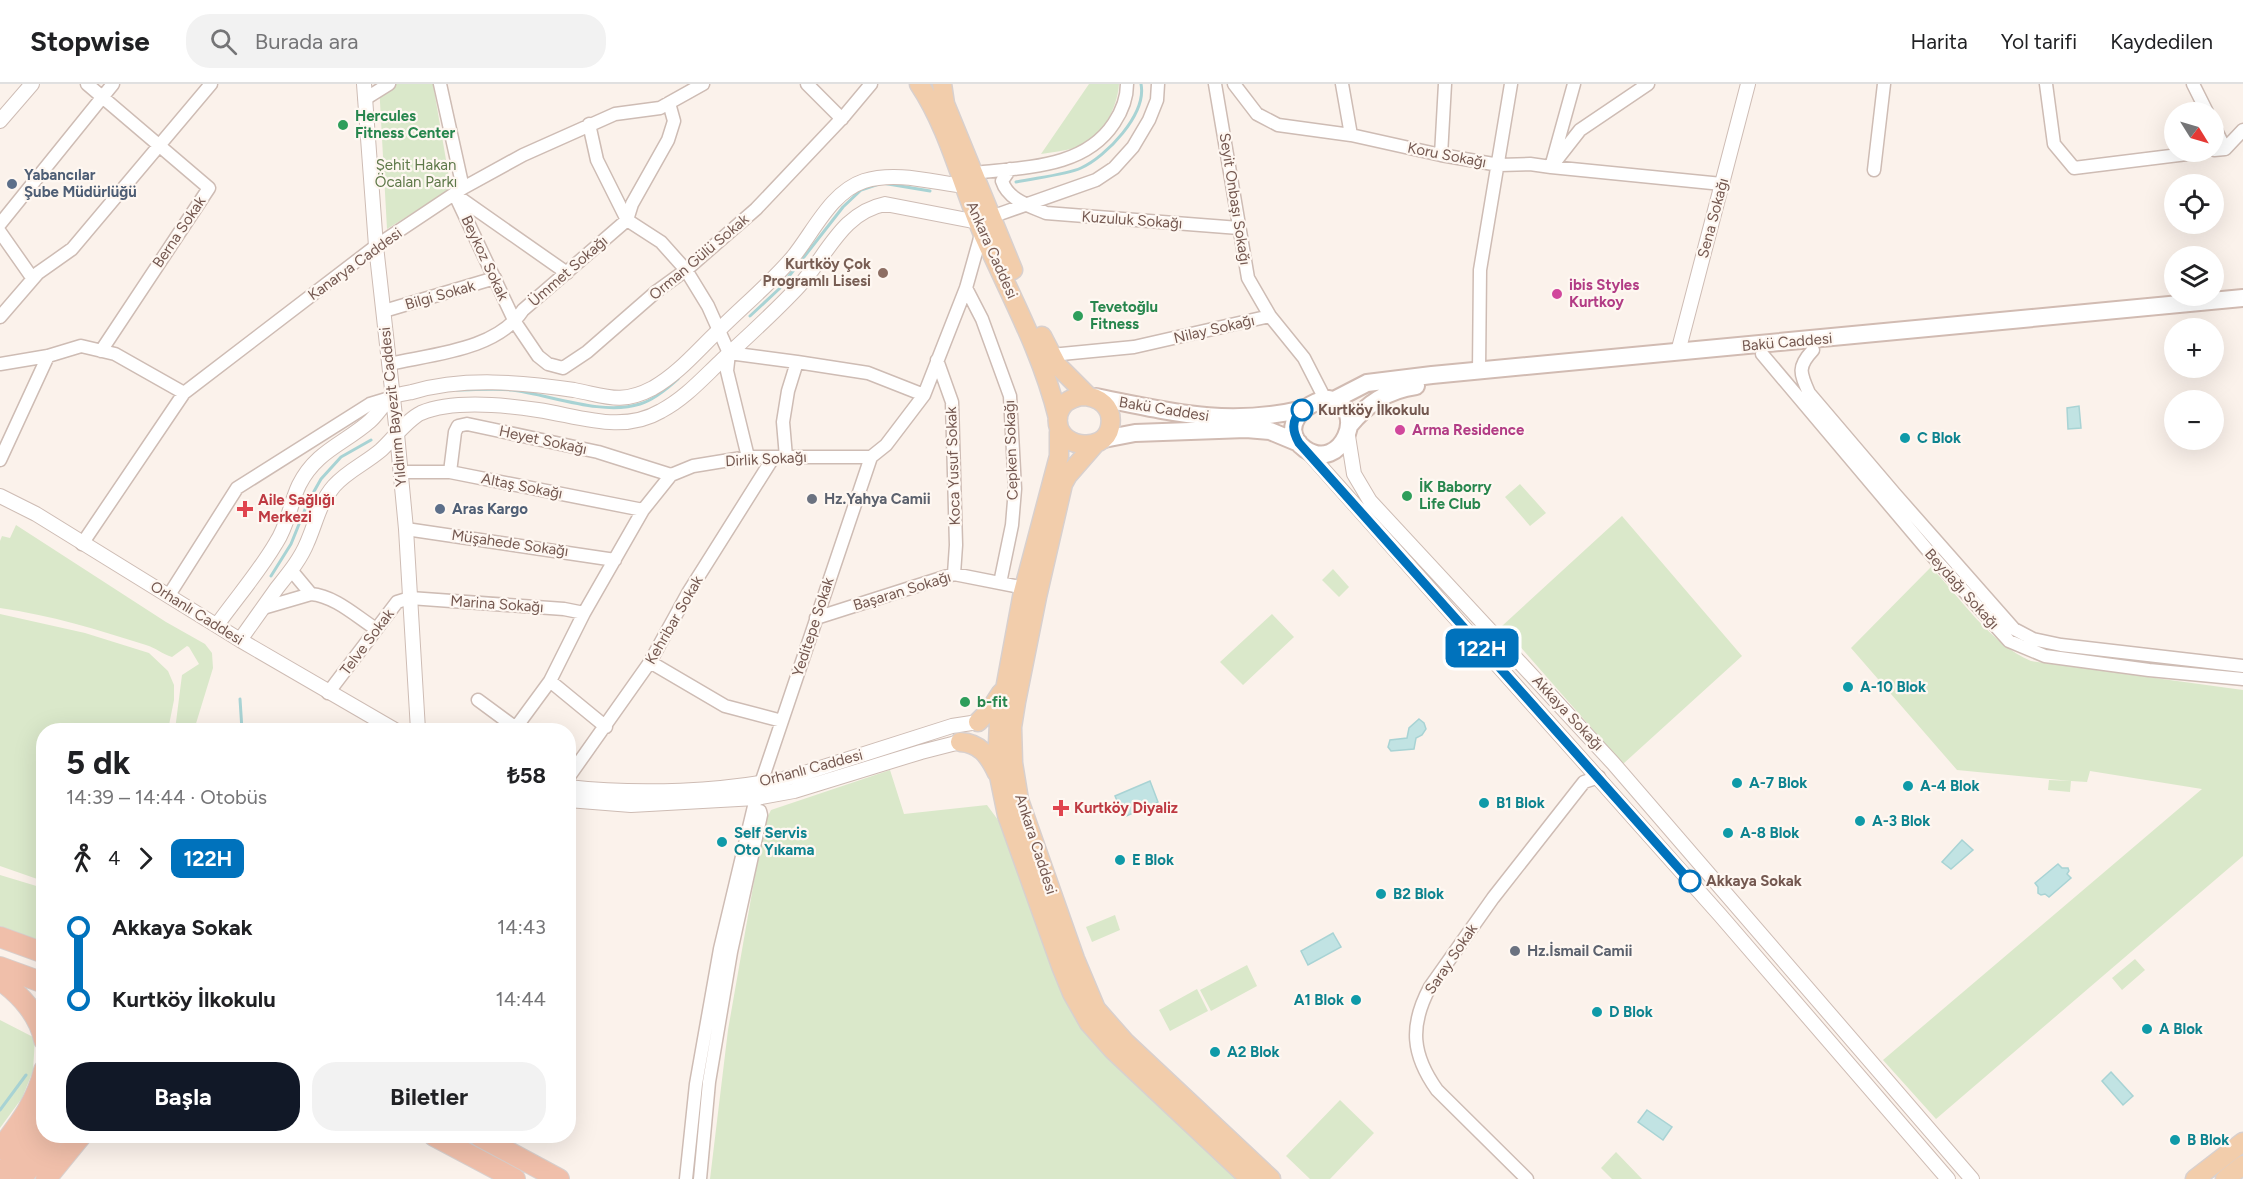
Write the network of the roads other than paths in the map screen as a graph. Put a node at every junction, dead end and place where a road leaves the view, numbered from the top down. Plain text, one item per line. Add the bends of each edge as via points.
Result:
1 (32, 84) edge
2 (87, 84) edge
3 (114, 84) edge
4 (211, 84) edge
5 (364, 84) edge
6 (389, 84) edge
7 (440, 84) edge
8 (703, 84) edge
9 (807, 84) edge
10 (871, 84) edge
11 (919, 84) edge
12 (942, 84) edge
13 (1127, 84) edge
14 (1158, 84) edge
15 (1215, 84) edge
16 (1234, 84) edge
17 (1445, 84) edge
18 (1512, 84) edge
19 (1574, 84) edge
20 (1648, 84) edge
21 (1748, 84) edge
22 (1884, 84) edge
23 (2046, 84) edge
24 (2193, 84) edge
25 (1345, 85) edge
26 (103, 96) junction
27 (365, 99) junction
28 (2202, 102) edge
29 (669, 103) junction
30 (842, 118) junction
31 (0, 121) edge
32 (589, 124) junction
33 (2243, 130) edge
34 (1351, 135) junction
35 (160, 145) junction
36 (2224, 146) edge
37 (1441, 155) junction
38 (2164, 157) edge
39 (1499, 165) junction
40 (1551, 167) junction
41 (1010, 169) junction
42 (1874, 170) dead end
43 (969, 180) junction
44 (1722, 184) junction
45 (459, 191) junction
46 (1026, 204) junction
47 (627, 220) junction
48 (984, 223) junction
49 (0, 224) edge
50 (1239, 228) junction
51 (0, 232) edge
52 (376, 246) junction
53 (686, 270) junction
54 (567, 273) junction
55 (495, 278) junction
56 (33, 279) junction
57 (966, 288) junction
58 (2243, 298) edge
59 (2243, 309) edge
60 (384, 311) junction
61 (1270, 316) junction
62 (0, 317) edge
63 (515, 322) junction
64 (719, 330) junction
65 (1813, 350) junction
66 (101, 351) junction
67 (1678, 352) junction
68 (729, 353) junction
69 (1762, 354) junction
70 (1051, 355) junction
71 (48, 356) junction
72 (937, 360) junction
73 (797, 362) junction
74 (0, 364) edge
75 (389, 364) junction
76 (1479, 371) junction
77 (184, 393) junction
78 (924, 395) junction
79 (393, 397) junction
80 (1092, 397) junction
81 (1330, 400) junction
82 (1304, 409) junction
83 (1058, 425) junction
84 (1348, 431) junction
85 (397, 434) junction
86 (1099, 441) junction
87 (1302, 446) junction
88 (748, 457) junction
89 (786, 457) junction
90 (871, 457) junction
91 (773, 458) junction
92 (0, 460) edge
93 (400, 472) junction
94 (450, 472) junction
95 (671, 475) junction
96 (0, 496) edge
97 (643, 510) junction
98 (406, 529) junction
99 (82, 544) junction
100 (615, 560) junction
101 (291, 570) junction
102 (954, 574) junction
103 (1000, 583) junction
104 (1024, 588) junction
105 (312, 594) junction
106 (169, 595) junction
107 (410, 598) junction
108 (263, 608) junction
109 (584, 613) junction
110 (816, 618) junction
111 (217, 625) junction
112 (376, 629) junction
113 (240, 640) junction
114 (650, 662) junction
115 (2243, 666) edge
116 (2243, 679) edge
117 (550, 681) junction
118 (1006, 684) junction
119 (328, 693) junction
120 (478, 700) dead end
121 (782, 721) junction
122 (978, 722) junction
123 (382, 723) edge
124 (418, 723) edge
125 (507, 723) edge
126 (519, 723) edge
127 (606, 727) junction
128 (1004, 733) junction
129 (960, 742) junction
130 (1613, 763) junction
131 (576, 767) edge
132 (1599, 777) junction
133 (1000, 778) junction
134 (762, 783) junction
135 (576, 788) edge
136 (756, 798) junction
137 (576, 801) edge
138 (1734, 903) junction
139 (1720, 915) junction
140 (0, 937) edge
141 (36, 950) edge
142 (0, 967) edge
143 (0, 980) edge
144 (36, 980) edge
145 (36, 1018) edge
146 (1884, 1079) junction
147 (703, 1083) junction
148 (1871, 1091) junction
149 (36, 1096) edge
150 (36, 1131) edge
151 (2243, 1142) edge
152 (49, 1143) edge
153 (75, 1143) edge
154 (447, 1143) edge
155 (493, 1143) edge
156 (505, 1143) edge
157 (0, 1149) edge
158 (531, 1162) junction
159 (2243, 1165) edge
160 (0, 1176) edge
161 (21, 1179) edge
162 (46, 1179) edge
163 (515, 1179) edge
164 (559, 1179) edge
165 (686, 1179) edge
166 (700, 1179) edge
167 (1250, 1179) edge
168 (1271, 1179) edge
169 (1527, 1179) edge
170 (1948, 1179) edge
171 (1972, 1179) edge
172 (2195, 1179) edge
173 (2225, 1179) edge

1 - 31 street
2 - 26 street, Berna Sokak
3 - 26 street
4 - 35 street
5 - 27 street, Yıldırım Bayezit Caddesi
6 - 27 street
7 - 45 street, Beykoz Sokak
8 - 29 street, Kanarya Caddesi
9 - 30 street
10 - 30 street, Orman Gülü Sokak
11 - 43 main road, Ankara Caddesi
12 - 43 main road, Ankara Caddesi
13 - 41 street via 1119,116 1093,147 1070,159
14 - 46 street via 1149,120 1133,147 1113,168 1096,180
15 - 50 street, Seyit Onbaşı Sokağı
16 - 34 street, Koru Sokağı via 1257,114 1278,125
17 - 37 street
18 - 39 street
19 - 40 street
20 - 40 street via 1580,130
21 - 44 street, Sena Sokağı
22 - 42 street
23 - 38 street via 2054,144 2074,168
24 - 28 street
25 - 34 street
26 - 35 street, Berna Sokak
26 - 49 street
27 - 52 street, Yıldırım Bayezit Caddesi
29 - 32 street, Kanarya Caddesi via 660,108 615,114
29 - 47 street, Ümmet Sokağı via 674,121 668,140
30 - 53 street, Orman Gülü Sokak via 756,209
32 - 45 street, Kanarya Caddesi
32 - 47 street via 597,160
33 - 36 street
34 - 37 street, Koru Sokağı
35 - 56 street via 72,249
35 - 66 street, Berna Sokak via 209,188
37 - 39 street, Koru Sokağı
39 - 40 street, Koru Sokağı
39 - 76 street via 1480,270
40 - 44 street, Koru Sokağı
41 - 43 street
41 - 46 street via 1002,181 1004,187
43 - 48 main road, Ankara Caddesi
43 - 64 street via 881,177 843,192 774,278
44 - 67 street, Sena Sokağı
45 - 52 street, Kanarya Caddesi
45 - 54 street
45 - 55 street, Beykoz Sokak
46 - 48 street
46 - 50 street, Kuzuluk Sokağı via 1047,213
47 - 53 street via 661,242
47 - 54 street, Ümmet Sokağı
48 - 57 street
48 - 68 street via 885,204 858,214 801,284
48 - 70 main road, Ankara Caddesi
48 - 83 main road, Ankara Caddesi via 1040,360
50 - 61 street, Seyit Onbaşı Sokağı via 1248,278
51 - 56 street
52 - 60 street, Yıldırım Bayezit Caddesi
52 - 77 street, Kanarya Caddesi
53 - 63 street, Orman Gülü Sokak via 563,368 538,356
53 - 64 street
54 - 63 street, Ümmet Sokağı via 523,310
55 - 60 street, Bilgi Sokak
55 - 63 street, Beykoz Sokak
56 - 62 street
57 - 72 street
57 - 103 street, Cepken Sokağı via 982,319 1010,396 1015,489
58 - 67 main road, Bakü Caddesi
59 - 65 main road, Bakü Caddesi
60 - 75 street, Yıldırım Bayezit Caddesi
61 - 70 street, Nilay Sokağı via 1134,347
61 - 81 street, Seyit Onbaşı Sokağı via 1304,358
63 - 75 street, Ümmet Sokağı via 483,342
64 - 68 street
64 - 79 street via 661,383 624,399 482,382 446,383
65 - 69 main road, Bakü Caddesi
65 - 115 street, Beydağı Sokağı via 1803,360 1801,375 1809,393 2014,629 2033,639 2061,645
66 - 71 street via 81,346
66 - 77 street via 115,354
67 - 76 main road, Bakü Caddesi
68 - 73 street
68 - 85 street via 661,412 631,423 517,408 447,407 419,414
68 - 88 street via 727,371
69 - 84 main road, Bakü Caddesi via 1412,386 1380,397 1361,412
69 - 116 street, Beydağı Sokağı via 1927,551 2009,641 2045,656
70 - 80 main road, Ankara Caddesi
71 - 74 street
71 - 92 street
72 - 78 street
72 - 102 street, Koca Yusuf Sokak via 952,402
73 - 78 street via 868,373
73 - 89 street via 783,422
75 - 79 street, Yıldırım Bayezit Caddesi
76 - 81 main road, Bakü Caddesi via 1367,383
77 - 99 street, Kanarya Caddesi
78 - 90 street via 886,445
79 - 85 street, Yıldırım Bayezit Caddesi
79 - 106 street via 369,404 237,488
79 - 111 street via 369,422 329,448 309,469 277,542
80 - 82 main road, Bakü Caddesi via 1195,416 1242,418
80 - 83 main road via 1066,401 1060,409
80 - 86 main road via 1107,406 1110,413 1109,432
81 - 82 main road, Bakü Caddesi
81 - 84 main road via 1347,413
82 - 87 main road via 1294,420 1293,428
83 - 86 main road via 1065,438 1075,442
83 - 104 main road, Ankara Caddesi via 1059,456
84 - 87 main road, Bakü Caddesi via 1339,447 1331,452 1313,453
84 - 130 street, Akkaya Sokağı via 1354,474 1370,501
85 - 93 street, Yıldırım Bayezit Caddesi
85 - 101 street via 333,486 313,523 308,543
86 - 87 main road, Bakü Caddesi via 1135,433 1246,429 1270,431
86 - 128 main road, Ankara Caddesi via 1063,484 1012,727
87 - 132 street, Akkaya Sokağı
88 - 91 street, Dirlik Sokağı
88 - 95 street, Dirlik Sokağı via 693,466
89 - 90 street, Dirlik Sokağı
89 - 91 street, Dirlik Sokağı
90 - 110 street, Yeditepe Sokak
91 - 114 street, Kehribar Sokak via 688,593
93 - 94 street, Altaş Sokağı
93 - 98 street, Yıldırım Bayezit Caddesi
94 - 95 street, Heyet Sokağı via 454,432 467,424 598,452
94 - 97 street, Altaş Sokağı
95 - 97 street
96 - 99 street, Orhanlı Caddesi
97 - 100 street
98 - 100 street, Müşahede Sokağı
98 - 107 street, Yıldırım Bayezit Caddesi
99 - 106 street, Orhanlı Caddesi
100 - 109 street
101 - 105 street
101 - 108 street
102 - 103 street, Başaran Sokağı
102 - 110 street, Başaran Sokağı
103 - 104 street, Başaran Sokağı
104 - 118 main road, Ankara Caddesi
105 - 108 street
105 - 112 street via 326,598
106 - 111 street, Orhanlı Caddesi
107 - 109 street, Marina Sokağı
107 - 112 street, Telve Sokak via 396,602
107 - 124 street, Yıldırım Bayezit Caddesi
108 - 113 street
109 - 117 street
110 - 121 street, Yeditepe Sokak
111 - 113 street, Orhanlı Caddesi
112 - 119 street, Telve Sokak
113 - 119 street, Orhanlı Caddesi
114 - 121 street via 725,706
114 - 127 street, Kehribar Sokak
117 - 126 street
117 - 127 street
118 - 122 main road
118 - 128 main road, Ankara Caddesi
119 - 123 street, Orhanlı Caddesi
120 - 125 street
121 - 134 street, Yeditepe Sokak
122 - 128 main road via 988,720
122 - 134 street, Orhanlı Caddesi via 952,726
127 - 131 street, Kehribar Sokak
128 - 129 main road
128 - 133 main road, Ankara Caddesi via 997,766
128 - 168 main road, Ankara Caddesi via 1019,800 1096,1009 1125,1042
129 - 133 main road via 980,748
129 - 136 street, Orhanlı Caddesi via 794,791
130 - 132 street
130 - 138 street, Akkaya Sokağı
132 - 139 street, Akkaya Sokağı
132 - 169 street, Saray Sokak via 1584,782 1493,898 1430,987 1418,1016 1418,1054 1429,1079
133 - 167 main road, Ankara Caddesi via 1007,815 1080,1009 1113,1050
134 - 135 street, Orhanlı Caddesi via 641,792
134 - 136 street, Yeditepe Sokak
136 - 137 street, Orhanlı Caddesi via 632,805
136 - 147 street via 761,815 726,951
138 - 139 street
138 - 146 street, Akkaya Sokağı
139 - 148 street, Akkaya Sokağı
140 - 141 highway
142 - 144 highway
143 - 145 highway via 28,1005
146 - 148 street
146 - 171 street, Akkaya Sokağı
147 - 165 street
147 - 166 street
148 - 170 street, Akkaya Sokağı
149 - 157 highway
150 - 160 highway
151 - 172 main road
152 - 161 highway
153 - 162 highway
154 - 163 highway
155 - 158 highway
156 - 158 highway
158 - 164 highway
159 - 173 main road

